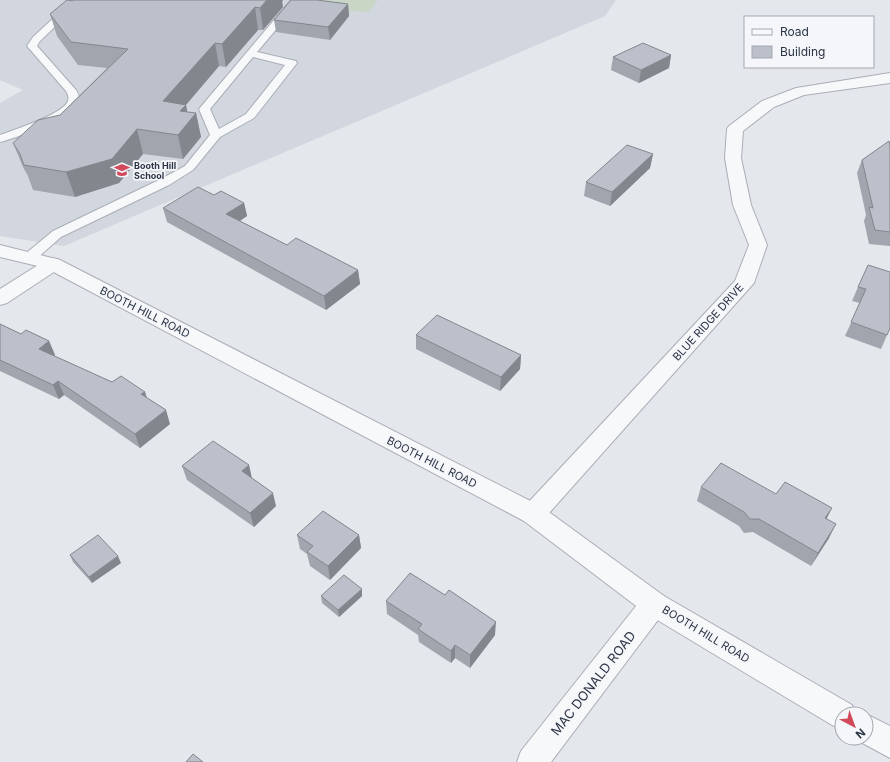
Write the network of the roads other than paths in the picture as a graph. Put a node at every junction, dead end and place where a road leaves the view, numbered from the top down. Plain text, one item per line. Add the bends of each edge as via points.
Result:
1 (78, 0) edge
2 (296, 0) edge
3 (251, 54) junction
4 (890, 78) edge
5 (216, 135) junction
6 (0, 139) edge
7 (0, 252) edge
8 (30, 257) junction
9 (53, 264) junction
10 (0, 298) edge
11 (533, 514) junction
12 (654, 604) junction
13 (834, 709) edge
14 (874, 734) edge
15 (890, 743) edge
16 (532, 762) edge

1 - 6 lane via 36,39 32,46 71,90 74,97 72,105 54,118
2 - 3 lane
3 - 5 lane via 204,108
3 - 5 lane via 292,63 250,116
4 - 11 street, BLUE RIDGE DRIVE via 801,91 768,104 735,129 733,158 742,205 758,245 744,283
5 - 8 lane via 189,168 57,234
7 - 8 street, BOOTH HILL ROAD
8 - 9 street, BOOTH HILL ROAD
9 - 10 street
9 - 11 street, BOOTH HILL ROAD
11 - 12 street, BOOTH HILL ROAD
12 - 13 street, BOOTH HILL ROAD
12 - 16 street, MAC DONALD ROAD
14 - 15 street

